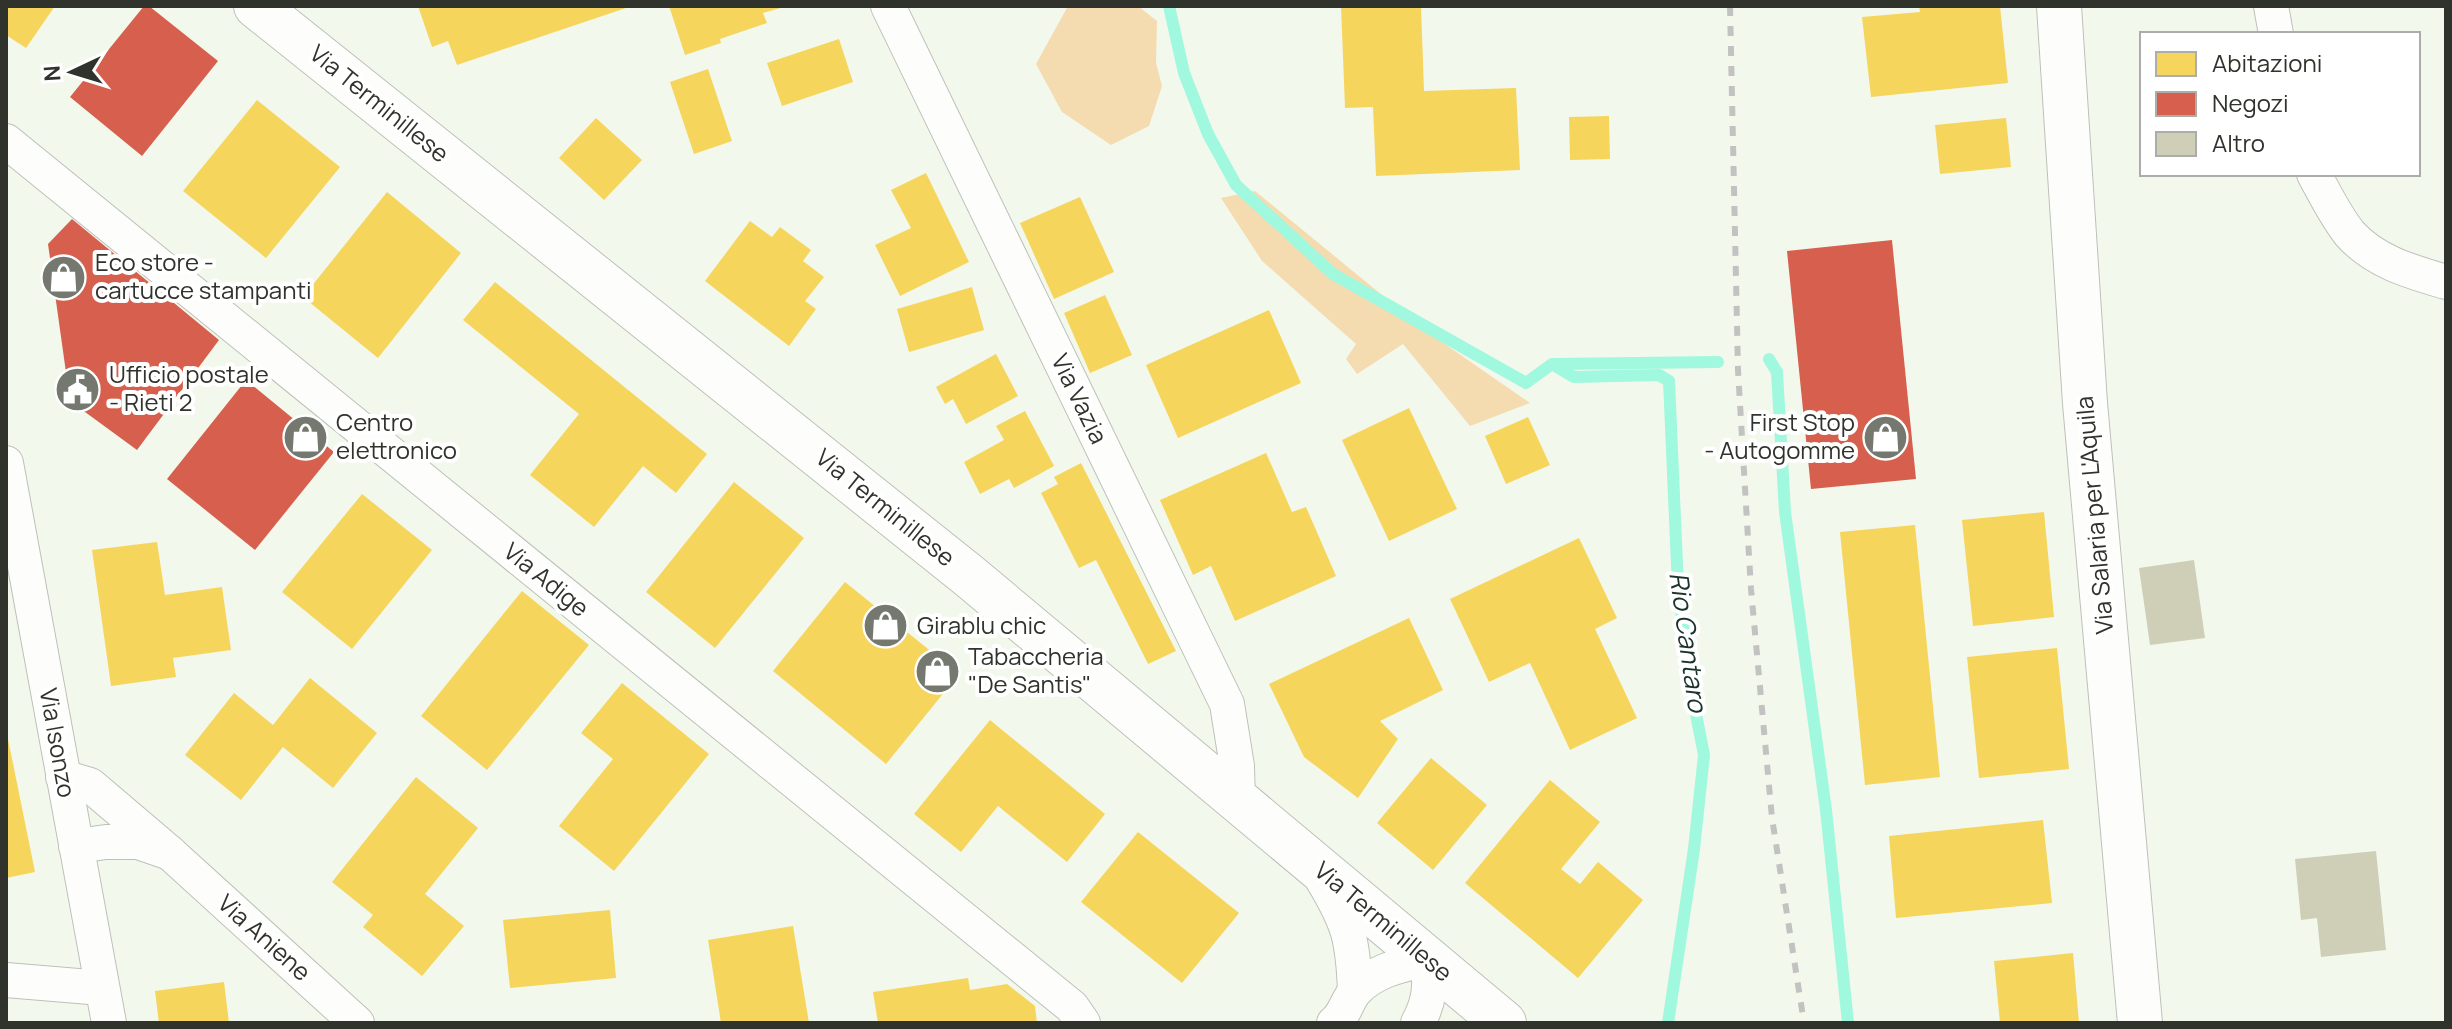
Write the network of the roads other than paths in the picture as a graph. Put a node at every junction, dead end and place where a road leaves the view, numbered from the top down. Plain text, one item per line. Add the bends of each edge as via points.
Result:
1 (256, 6) edge
2 (888, 6) edge
3 (2059, 6) edge
4 (2271, 6) edge
5 (2276, 32) edge
6 (6, 141) edge
7 (43, 171) junction
8 (6, 174) edge
9 (2315, 176) edge
10 (2446, 282) edge
11 (6, 463) edge
12 (63, 777) junction
13 (1238, 800) junction
14 (76, 846) junction
15 (170, 853) junction
16 (1314, 865) junction
17 (1427, 959) junction
18 (6, 980) edge
19 (102, 988) junction
20 (1355, 991) junction
21 (1499, 1019) edge
22 (109, 1023) edge
23 (357, 1023) edge
24 (1083, 1023) edge
25 (1334, 1023) edge
26 (1418, 1023) edge
27 (1429, 1023) edge
28 (2140, 1023) edge

1 - 13 main road, Via Terminillese via 968,575
2 - 13 street, Via Vazia via 1227,704
3 - 28 main road, Via Salaria per L'Aquila via 2085,403
4 - 5 street
6 - 7 street, Via Adige
7 - 8 street
7 - 24 street, Via Adige via 1072,1007
9 - 10 street via 2351,235 2403,269
11 - 12 street, Via Isonzo
12 - 14 street, Via Isonzo
12 - 15 street, Via Aniene via 90,785
13 - 16 main road, Via Terminillese
14 - 15 street, Via Aniene via 138,842
14 - 19 street, Via Isonzo
15 - 23 street, Via Aniene
16 - 17 main road, Via Terminillese
16 - 20 street via 1343,914 1353,950
17 - 20 street via 1395,966
17 - 21 main road, Via Terminillese
17 - 26 street via 1428,1005
18 - 19 street
19 - 22 street, Via Isonzo
20 - 25 street
21 - 27 street via 1470,1011

